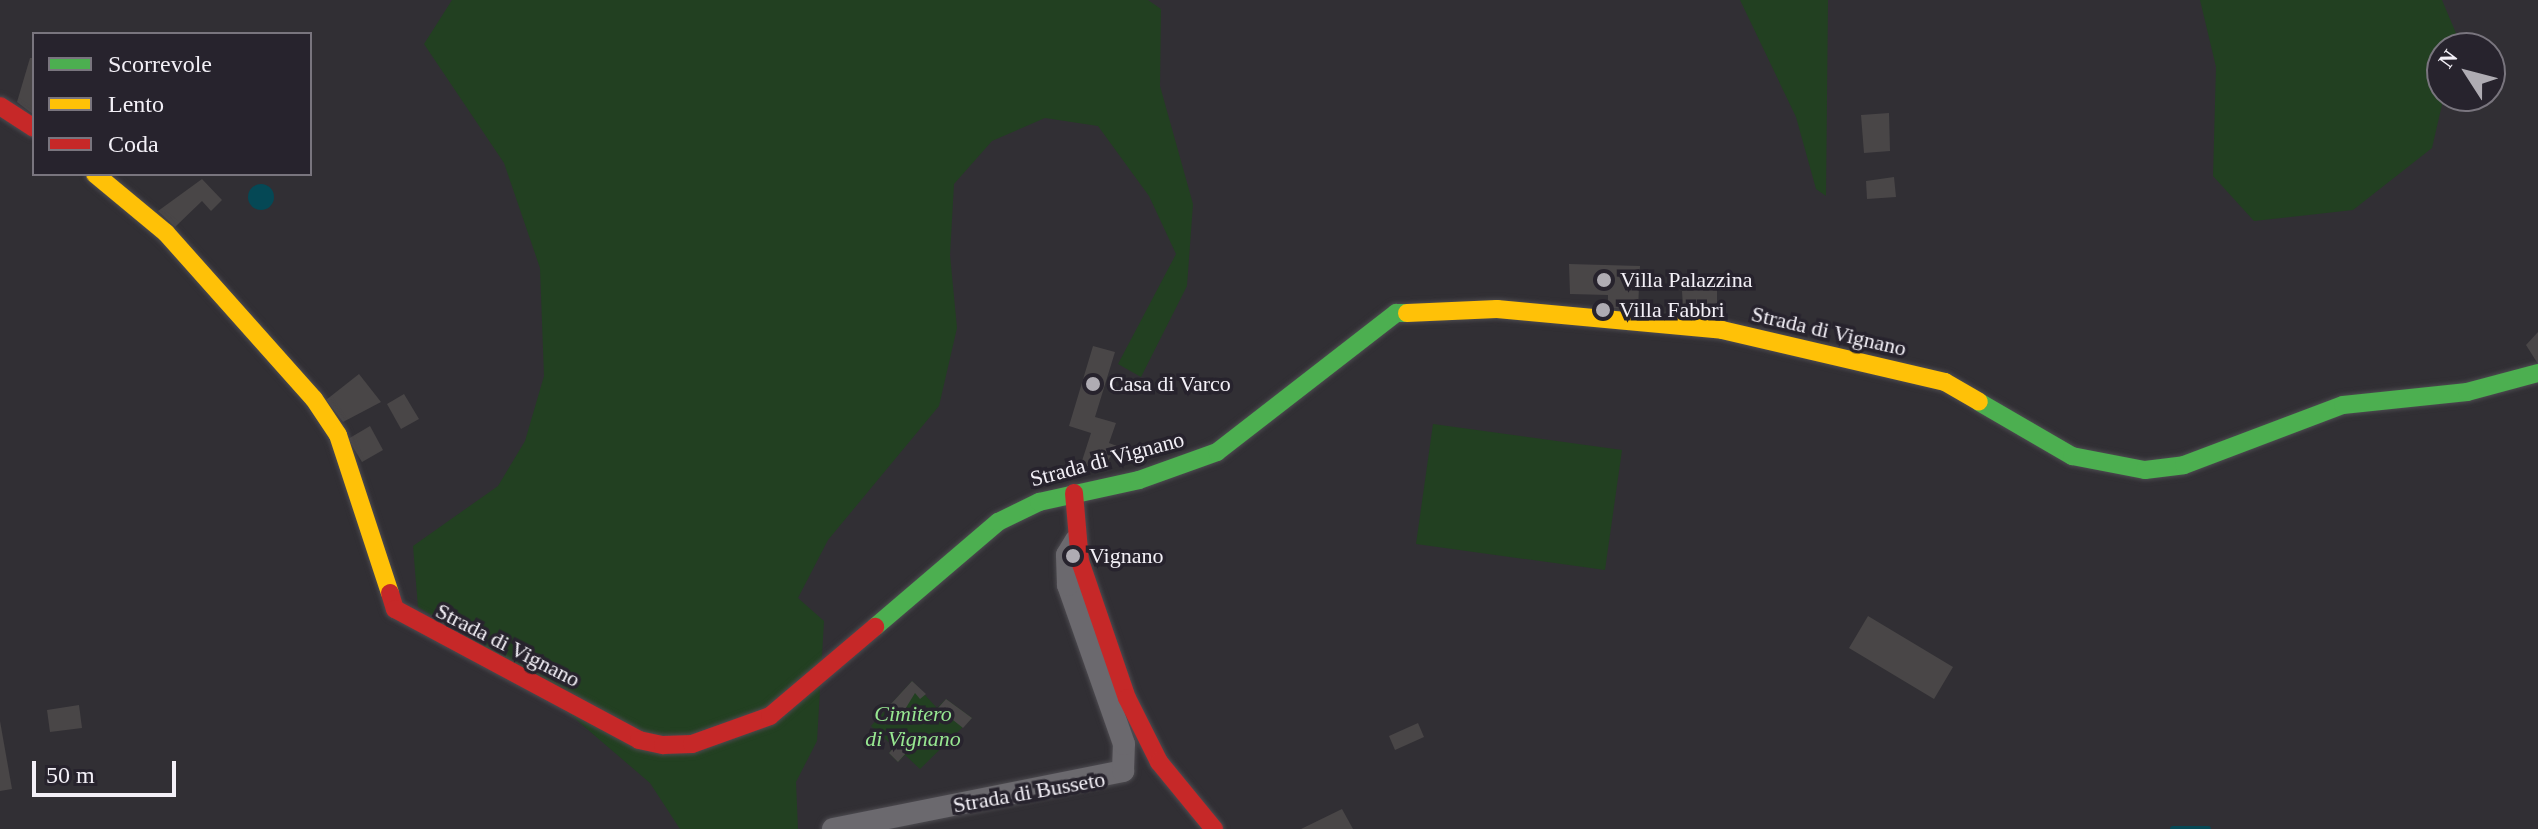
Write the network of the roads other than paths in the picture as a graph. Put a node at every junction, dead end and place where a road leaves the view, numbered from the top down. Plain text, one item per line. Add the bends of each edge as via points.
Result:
1 (0, 106) edge
2 (32, 127) edge
3 (97, 176) edge
4 (2538, 373) edge
5 (1074, 493) junction
6 (1076, 540) junction
7 (833, 829) edge
8 (1214, 829) edge

1 - 2 street
3 - 5 street, Strada di Vignano via 166,233 314,399 338,435 395,609 639,740 692,744 770,716 981,534 1027,506
4 - 5 street, Strada di Vignano via 2467,392 2343,405 2184,465 2145,470 2072,456 1945,382 1722,330 1418,309 1373,324 1217,452
5 - 6 street, Strada di Busseto
6 - 7 street, Strada di Busseto via 1066,575 1124,744 1123,771
6 - 8 street, Strada di Busseto via 1142,732

